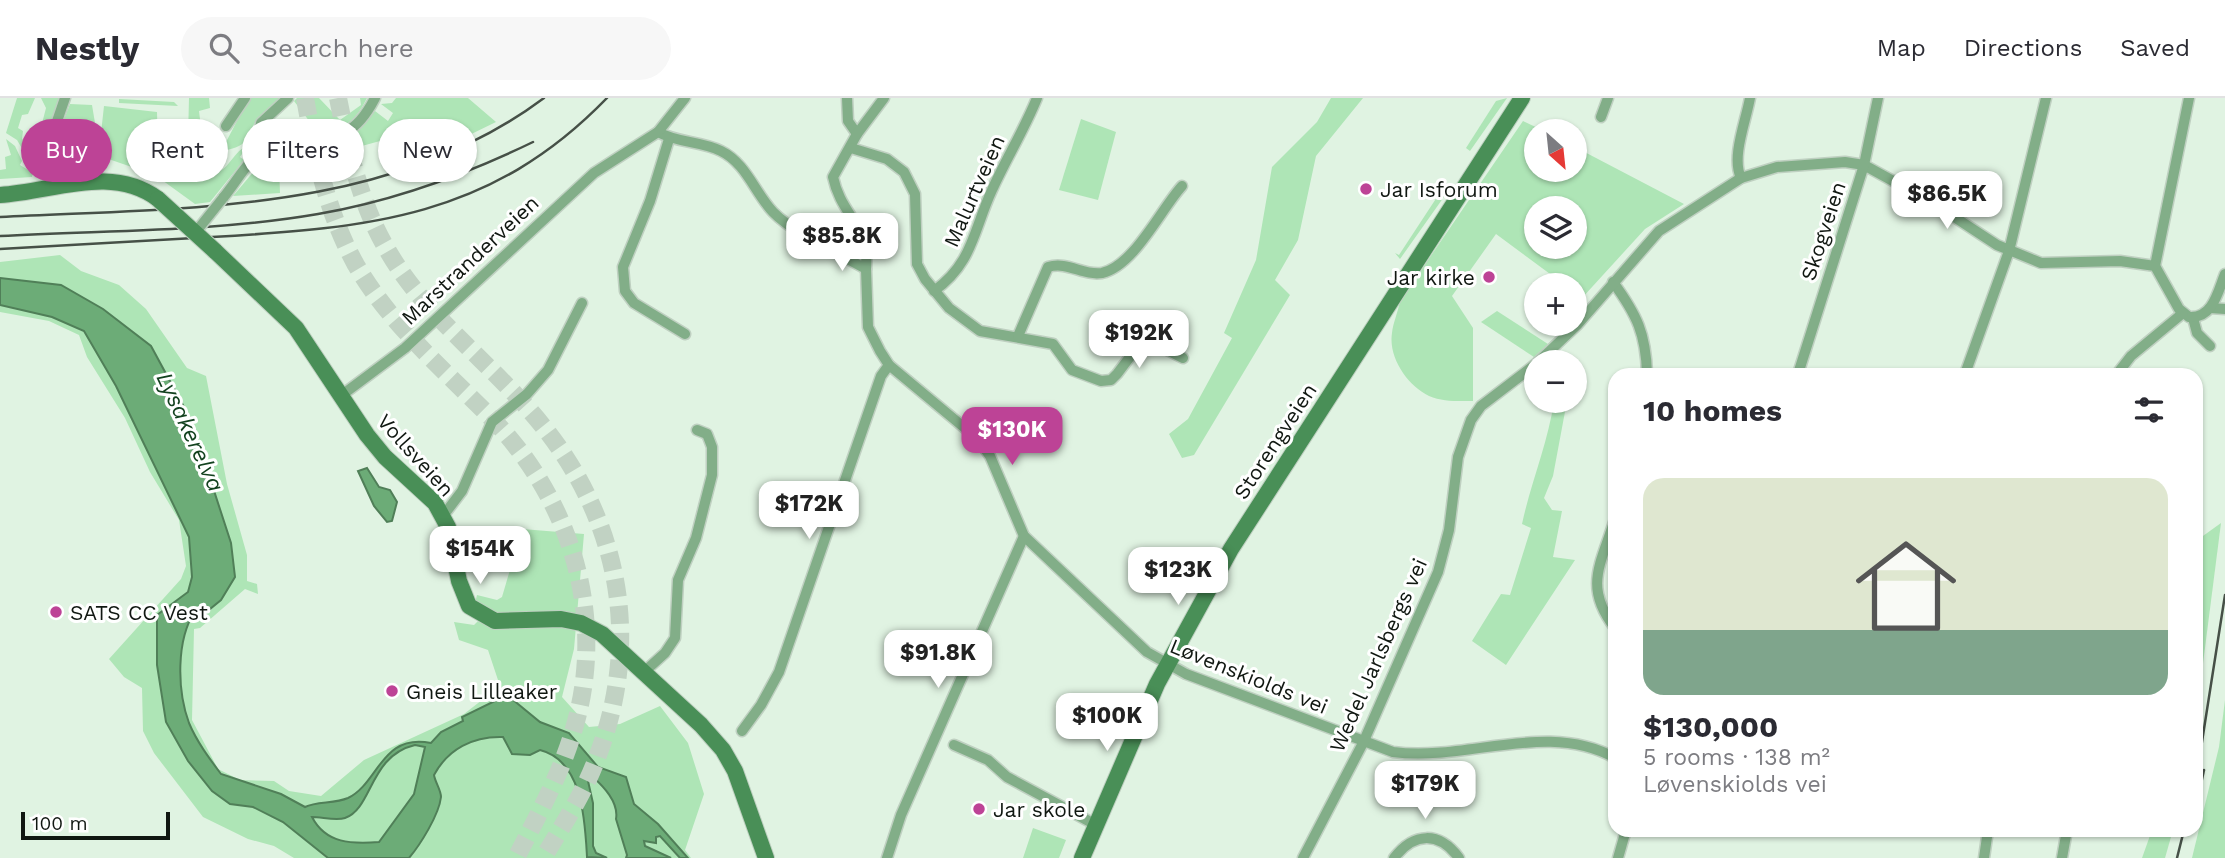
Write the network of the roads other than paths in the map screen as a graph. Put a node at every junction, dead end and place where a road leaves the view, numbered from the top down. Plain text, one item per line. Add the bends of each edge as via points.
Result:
1 (65, 98) edge
2 (245, 98) edge
3 (288, 98) edge
4 (376, 98) edge
5 (685, 98) edge
6 (847, 98) edge
7 (884, 98) edge
8 (1037, 98) edge
9 (1522, 98) edge
10 (1608, 98) edge
11 (1750, 98) edge
12 (1878, 98) edge
13 (2046, 98) edge
14 (2189, 98) edge
15 (1601, 117) dead end
16 (58, 119) edge
17 (265, 119) edge
18 (364, 119) edge
19 (228, 123) edge
20 (659, 132) junction
21 (857, 134) junction
22 (669, 139) junction
23 (851, 148) junction
24 (1864, 166) junction
25 (242, 176) edge
26 (1741, 178) junction
27 (89, 182) edge
28 (104, 182) edge
29 (1182, 186) dead end
30 (0, 195) edge
31 (195, 233) junction
32 (2009, 251) junction
33 (2155, 266) junction
34 (866, 269) junction
35 (2225, 274) edge
36 (1613, 282) junction
37 (934, 291) junction
38 (582, 303) dead end
39 (2210, 308) junction
40 (2225, 309) edge
41 (2188, 315) junction
42 (685, 334) dead end
43 (1018, 336) junction
44 (2210, 346) dead end
45 (1551, 350) edge
46 (1183, 358) dead end
47 (889, 365) junction
48 (1647, 368) edge
49 (1800, 368) edge
50 (1967, 368) edge
51 (2122, 368) edge
52 (1524, 373) edge
53 (342, 396) junction
54 (697, 430) dead end
55 (443, 516) junction
56 (1024, 536) junction
57 (1608, 542) edge
58 (1608, 619) edge
59 (1167, 665) junction
60 (644, 672) junction
61 (742, 731) dead end
62 (1363, 743) junction
63 (954, 745) dead end
64 (1608, 755) edge
65 (1096, 824) junction
66 (1624, 837) edge
67 (1987, 837) edge
68 (2066, 837) edge
69 (766, 858) edge
70 (887, 858) edge
71 (1082, 858) edge
72 (1303, 858) edge
73 (1394, 858) edge
74 (1459, 858) edge
75 (1618, 858) edge
76 (1984, 858) edge
77 (2062, 858) edge

1 - 16 street
2 - 19 street
3 - 17 street
4 - 18 street
5 - 20 street, Marstranderveien
6 - 21 street via 848,121
7 - 21 street
8 - 37 street, Malurtveien via 992,191 967,258
9 - 59 main road, Storengveien via 1231,549
10 - 15 street
11 - 26 street via 1738,156
12 - 24 street, Skogveien
13 - 32 street
14 - 33 street
20 - 22 street
20 - 53 street, Marstranderveien via 594,173 405,348
21 - 23 street
22 - 34 street via 721,151 736,162 773,213
22 - 42 street via 623,267 625,291 634,303
23 - 34 street, Løvenskiolds vei via 833,177 841,201 866,242
23 - 37 street via 887,159 905,172 915,194 917,264
24 - 26 street, Wedel Jarlsbergs vei via 1805,163
24 - 32 street, Wedel Jarlsbergs vei via 1892,178
24 - 49 street, Skogveien
25 - 31 street, bridge
26 - 36 street, Wedel Jarlsbergs vei via 1659,231
27 - 30 main road
28 - 31 main road, Vollsveien, bridge via 132,185 158,199
29 - 43 street via 1138,245 1112,269 1098,273 1066,265 1048,267
31 - 53 main road, Vollsveien, bridge via 296,328
32 - 33 street, Wedel Jarlsbergs vei via 2048,264 2120,261
32 - 50 street
33 - 41 street
34 - 47 street, Løvenskiolds vei via 868,327
35 - 39 street
36 - 45 street, Wedel Jarlsbergs vei
36 - 48 street via 1641,325
37 - 43 street via 966,324 993,334
38 - 55 street via 548,370 492,422 462,491
39 - 40 street
39 - 41 street
41 - 44 street via 2196,333
41 - 51 street via 2131,356
43 - 46 street via 1053,344 1072,370 1101,381 1111,380 1142,341
47 - 56 street, Løvenskiolds vei via 967,427 985,447
47 - 61 street via 881,376 779,672
52 - 62 street, Wedel Jarlsbergs vei via 1481,406 1471,420 1458,457 1441,565
53 - 55 main road, Vollsveien via 376,446 426,492
54 - 60 street via 707,434 712,447 712,475 696,538 678,580 675,638
55 - 60 main road, Vollsveien via 463,594 474,611 503,623 581,623 602,634
56 - 59 street, Løvenskiolds vei via 1147,652
56 - 70 street via 901,814
57 - 58 street via 1595,584
59 - 62 street, Løvenskiolds vei
59 - 65 main road, Storengveien
60 - 69 main road, Vollsveien via 723,750
62 - 64 street, Løvenskiolds vei via 1422,754 1571,741
62 - 72 street, Wedel Jarlsbergs vei
63 - 65 street
65 - 71 main road, Storengveien
66 - 75 street
67 - 76 street
68 - 77 street
73 - 74 street via 1415,839 1434,837

